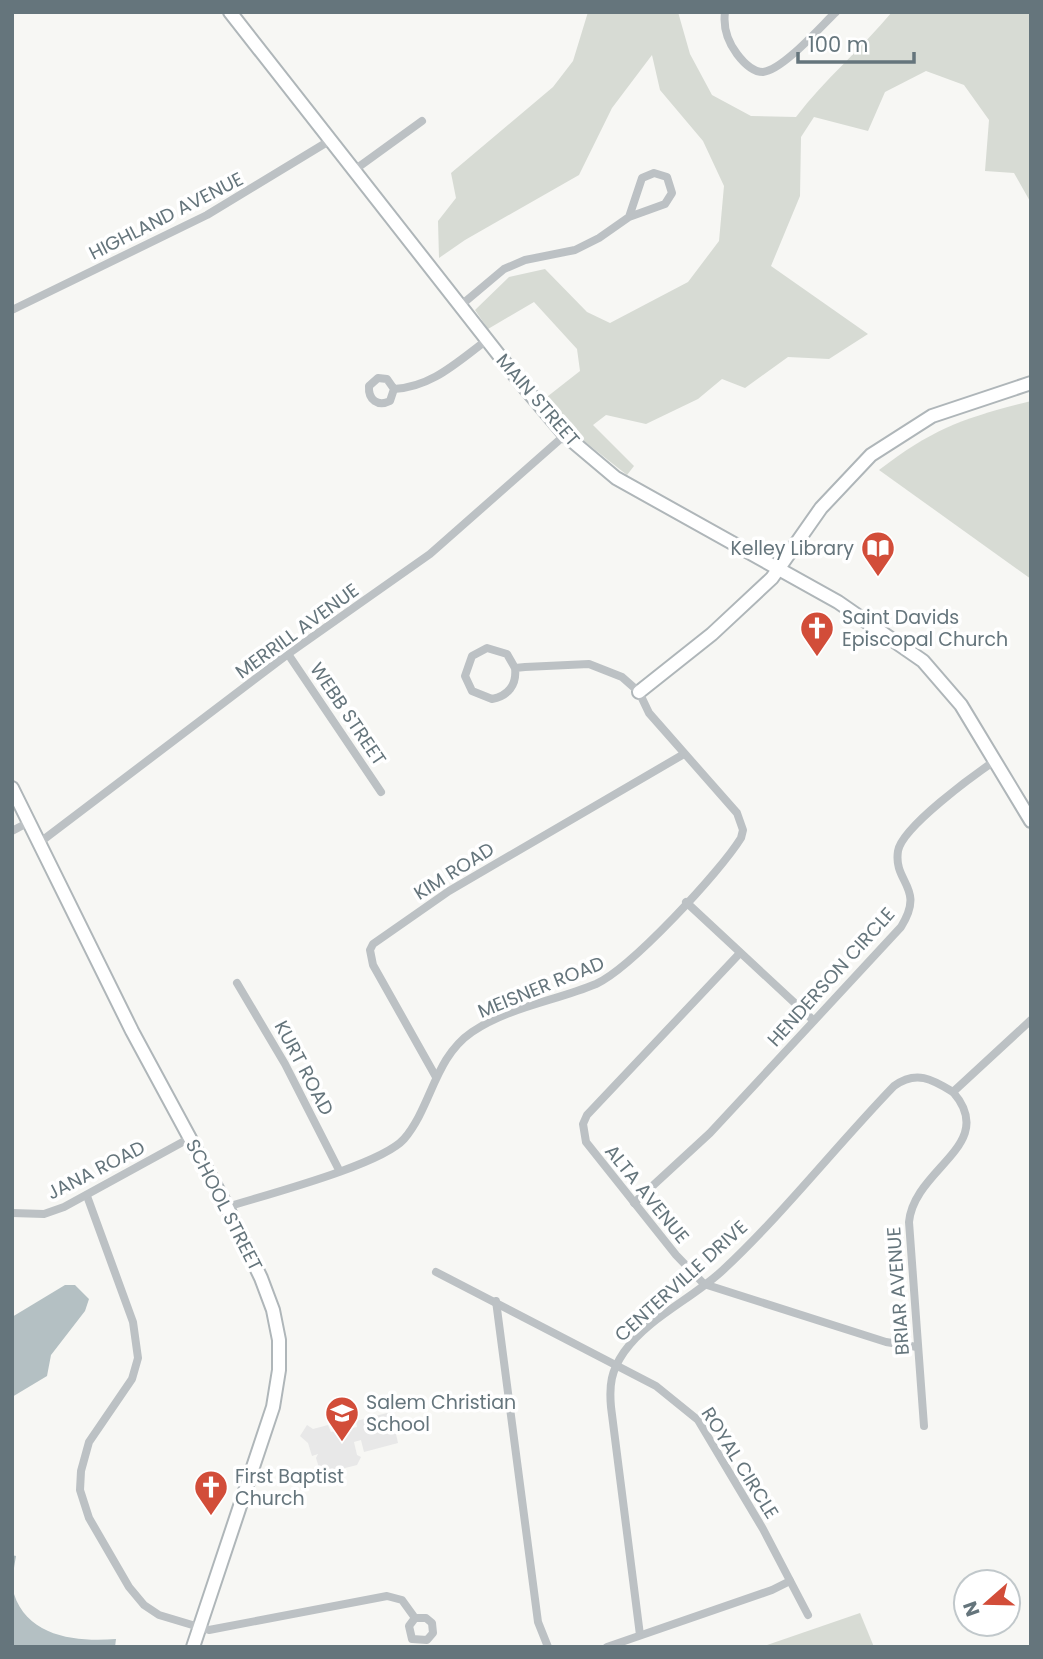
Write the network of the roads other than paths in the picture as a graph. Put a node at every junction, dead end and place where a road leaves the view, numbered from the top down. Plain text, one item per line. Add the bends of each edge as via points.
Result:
1 (230, 12) edge
2 (725, 12) edge
3 (836, 12) edge
4 (422, 121) dead end
5 (330, 141) junction
6 (353, 171) junction
7 (629, 217) junction
8 (460, 306) junction
9 (12, 310) edge
10 (487, 340) junction
11 (1031, 383) edge
12 (394, 389) dead end
13 (565, 435) junction
14 (779, 568) junction
15 (288, 654) junction
16 (516, 668) junction
17 (639, 692) junction
18 (684, 754) junction
19 (996, 760) junction
20 (12, 788) edge
21 (381, 792) dead end
22 (1031, 821) edge
23 (29, 822) junction
24 (12, 831) edge
25 (39, 843) junction
26 (686, 902) junction
27 (740, 953) junction
28 (237, 983) dead end
29 (814, 1020) junction
30 (1031, 1020) edge
31 (436, 1077) junction
32 (953, 1092) junction
33 (190, 1138) junction
34 (339, 1170) junction
35 (87, 1196) junction
36 (634, 1203) junction
37 (227, 1207) junction
38 (12, 1213) edge
39 (436, 1272) dead end
40 (704, 1284) junction
41 (496, 1301) junction
42 (917, 1347) junction
43 (615, 1365) junction
44 (924, 1426) dead end
45 (790, 1580) junction
46 (808, 1615) dead end
47 (415, 1618) dead end
48 (199, 1628) junction
49 (640, 1635) junction
50 (193, 1647) edge
51 (548, 1647) edge
52 (607, 1647) edge

1 - 5 street, MAIN STREET
2 - 3 street via 734,51 753,69 764,72 781,63
4 - 6 street
5 - 6 street, MAIN STREET
5 - 9 street, HIGHLAND AVENUE via 207,215
6 - 8 street, MAIN STREET
7 - 7 street via 642,178 654,173 667,177 672,190 667,202
7 - 8 street via 575,250 504,269
8 - 10 street, MAIN STREET
10 - 12 street via 431,381
10 - 13 street, MAIN STREET
11 - 14 street via 957,405 894,439 862,463 832,495
13 - 14 street, MAIN STREET via 644,496
13 - 15 street, MERRILL AVENUE via 430,554
14 - 17 street via 712,634
14 - 19 street, MAIN STREET via 880,628 923,661 953,692
15 - 21 street, WEBB STREET
15 - 25 street, MERRILL AVENUE
16 - 16 street via 511,689 492,699 472,691 465,676 469,660 486,648 507,654
16 - 17 street via 597,665
17 - 18 street, MEISNER ROAD via 649,713
18 - 26 street, MEISNER ROAD via 730,803 743,830 736,845
18 - 31 street, KIM ROAD via 449,891 373,944 373,965
19 - 22 street, MAIN STREET
19 - 29 street, HENDERSON CIRCLE via 940,803 901,842 898,860 911,893 911,911
20 - 23 street, SCHOOL STREET
23 - 24 street
23 - 25 street, SCHOOL STREET
25 - 33 street, SCHOOL STREET
26 - 27 street
26 - 31 street, MEISNER ROAD via 618,972 484,1026 456,1048
27 - 29 street
27 - 36 street, ALTA AVENUE via 583,1124 586,1142
28 - 34 street, KURT ROAD
29 - 36 street, HENDERSON CIRCLE via 710,1133
30 - 32 street
31 - 34 street, MEISNER ROAD via 398,1146
32 - 40 street, CENTERVILLE DRIVE via 922,1076 907,1077 894,1086 800,1192
32 - 42 street, BRIAR AVENUE via 967,1114 967,1130 956,1151 918,1192 909,1216
33 - 35 street, JANA ROAD
33 - 37 street, SCHOOL STREET
34 - 37 street, MEISNER ROAD
35 - 38 street, JANA ROAD via 44,1214
35 - 48 street via 133,1322 138,1357 132,1378 85,1451 82,1499 95,1531 136,1597 159,1615
36 - 40 street, ALTA AVENUE
37 - 48 street, SCHOOL STREET via 273,1310 279,1370 265,1432
39 - 41 street, ROYAL CIRCLE
40 - 42 street via 886,1342
40 - 43 street, CENTERVILLE DRIVE via 636,1339
41 - 43 street, ROYAL CIRCLE
41 - 51 street via 538,1622
42 - 44 street, BRIAR AVENUE
43 - 45 street, ROYAL CIRCLE via 656,1386 698,1420
43 - 49 street, CENTERVILLE DRIVE via 611,1407
45 - 46 street, ROYAL CIRCLE
45 - 49 street
47 - 48 street via 402,1600 383,1596 232,1627
48 - 50 street, SCHOOL STREET
49 - 52 street

